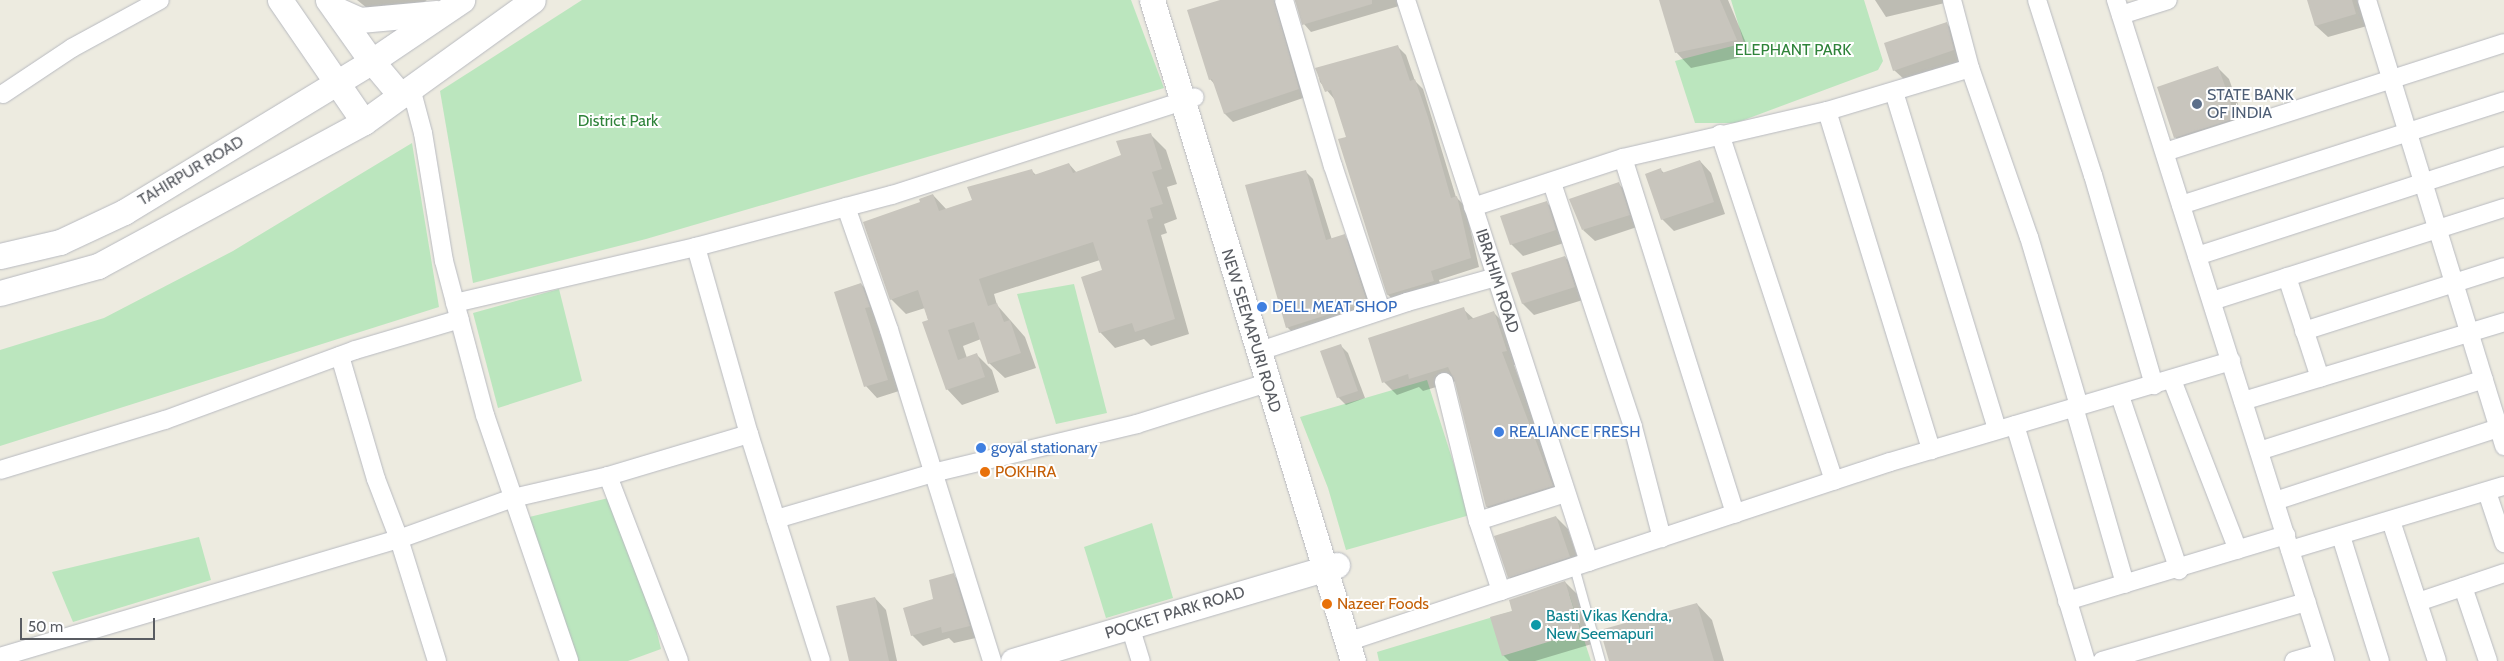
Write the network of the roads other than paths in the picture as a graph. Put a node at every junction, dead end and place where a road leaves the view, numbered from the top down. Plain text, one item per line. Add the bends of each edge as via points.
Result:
1 (160, 0) edge
2 (280, 0) edge
3 (533, 0) edge
4 (1152, 0) edge
5 (1168, 0) edge
6 (1284, 0) edge
7 (1406, 0) edge
8 (1952, 0) edge
9 (2037, 0) edge
10 (2168, 0) edge
11 (2367, 0) edge
12 (332, 4) edge
13 (452, 6) edge
14 (2119, 8) edge
15 (2504, 43) edge
16 (372, 61) junction
17 (1970, 68) junction
18 (2391, 80) junction
19 (337, 82) junction
20 (406, 92) junction
21 (1894, 92) junction
22 (3, 94) dead end
23 (1189, 99) junction
24 (2504, 101) edge
25 (1827, 111) junction
26 (364, 122) junction
27 (2407, 132) junction
28 (1720, 134) junction
29 (2165, 152) junction
30 (2504, 156) edge
31 (1623, 158) junction
32 (2423, 182) junction
33 (1552, 183) junction
34 (2181, 205) junction
35 (846, 207) junction
36 (1473, 207) junction
37 (2504, 208) edge
38 (2437, 230) junction
39 (696, 247) junction
40 (0, 256) edge
41 (2197, 256) junction
42 (2504, 267) edge
43 (1496, 277) junction
44 (2287, 277) junction
45 (2454, 283) junction
46 (0, 293) edge
47 (2212, 301) junction
48 (1381, 310) junction
49 (457, 311) junction
50 (2504, 322) edge
51 (2304, 331) junction
52 (2469, 333) junction
53 (1263, 351) junction
54 (340, 356) junction
55 (2231, 361) junction
56 (2320, 378) junction
57 (2484, 379) junction
58 (2172, 380) junction
59 (1444, 382) dead end
60 (1266, 383) junction
61 (2154, 385) junction
62 (2120, 396) junction
63 (2243, 401) junction
64 (2077, 407) junction
65 (2015, 425) junction
66 (2498, 428) junction
67 (1997, 429) junction
68 (749, 434) junction
69 (2504, 446) edge
70 (1931, 450) junction
71 (2259, 451) junction
72 (0, 470) edge
73 (933, 473) junction
74 (608, 476) junction
75 (1834, 481) junction
76 (2504, 486) edge
77 (2487, 492) junction
78 (1566, 493) junction
79 (513, 498) junction
80 (2275, 501) junction
81 (1735, 514) junction
82 (776, 519) junction
83 (1478, 521) junction
84 (2391, 521) junction
85 (2341, 536) junction
86 (1662, 538) junction
87 (399, 539) junction
88 (2288, 542) junction
89 (2504, 543) edge
90 (2238, 550) junction
91 (1582, 565) junction
92 (1331, 566) junction
93 (2179, 570) junction
94 (2504, 573) edge
95 (2125, 584) junction
96 (2463, 587) junction
97 (1501, 591) junction
98 (2067, 601) junction
99 (2307, 602) junction
100 (2418, 602) junction
101 (1130, 626) junction
102 (1360, 653) edge
103 (0, 657) edge
104 (2323, 657) edge
105 (437, 661) edge
106 (569, 661) edge
107 (679, 661) edge
108 (821, 661) edge
109 (992, 661) edge
110 (1013, 661) edge
111 (1141, 661) edge
112 (1600, 661) edge
113 (2086, 661) edge
114 (2102, 661) edge
115 (2294, 661) edge
116 (2380, 661) edge
117 (2437, 661) edge
118 (2488, 661) edge

1 - 22 street via 72,48
2 - 19 main road
3 - 20 main road
4 - 23 main road, NEW SEEMAPURI ROAD
5 - 23 main road, NEW SEEMAPURI ROAD
6 - 48 street via 1332,166
7 - 36 street, IBRAHIM ROAD
8 - 17 street
9 - 61 street via 2093,175
10 - 14 street
11 - 18 street
12 - 13 main road via 360,20
12 - 16 main road
13 - 16 main road, TAHIRPUR ROAD
14 - 29 street
15 - 18 street
16 - 19 main road, TAHIRPUR ROAD
16 - 20 main road
17 - 21 street
17 - 64 street via 2029,237
18 - 27 street
18 - 29 street
19 - 26 main road
19 - 40 main road, TAHIRPUR ROAD via 124,212 60,242
20 - 26 main road
20 - 49 street via 423,134 444,262
21 - 25 street
21 - 67 street
23 - 35 street
23 - 53 main road, NEW SEEMAPURI ROAD
24 - 27 street
25 - 28 street
25 - 70 street
26 - 46 main road via 98,266
27 - 32 street
27 - 34 street
28 - 31 street
28 - 75 street
29 - 34 street
30 - 32 street
31 - 33 street
31 - 81 street
32 - 38 street
32 - 41 street
33 - 36 street
33 - 86 street via 1633,427
34 - 41 street
35 - 39 street
35 - 73 street via 889,330
36 - 43 street, IBRAHIM ROAD
37 - 38 street
38 - 44 street
38 - 45 street
39 - 49 street
39 - 68 street
41 - 47 street
42 - 45 street
43 - 48 street
43 - 78 street, IBRAHIM ROAD
44 - 47 street
44 - 51 street
45 - 51 street
45 - 52 street
47 - 55 street
48 - 53 street
49 - 54 street
49 - 79 street via 485,415
50 - 52 street
51 - 56 street
52 - 56 street
52 - 57 street
53 - 60 main road, NEW SEEMAPURI ROAD
53 - 92 main road, NEW SEEMAPURI ROAD
54 - 72 street via 165,420
54 - 87 street via 376,479
55 - 58 street
55 - 63 street
56 - 63 street
57 - 66 street
57 - 71 street
58 - 61 street
58 - 90 street
59 - 83 street
60 - 73 street via 1137,424
60 - 92 main road, NEW SEEMAPURI ROAD
61 - 62 street
62 - 64 street
62 - 93 street
63 - 71 street
64 - 65 street
64 - 95 street
65 - 67 street
65 - 98 street
66 - 69 street
66 - 80 street
67 - 70 street
68 - 74 street
68 - 82 street
70 - 75 street
71 - 80 street
73 - 82 street
73 - 109 street
74 - 79 street
74 - 107 street
75 - 81 street
76 - 77 street
77 - 84 street
77 - 89 street
78 - 83 street
78 - 91 street, IBRAHIM ROAD
79 - 87 street
79 - 106 street
80 - 88 street
81 - 86 street
82 - 108 street
83 - 97 street
84 - 85 street
84 - 100 street
85 - 88 street
85 - 116 street
86 - 91 street
87 - 103 street
87 - 105 street
88 - 90 street
88 - 99 street
90 - 93 street
91 - 97 street
91 - 112 lane
92 - 101 main road, POCKET PARK ROAD
92 - 102 main road, NEW SEEMAPURI ROAD
93 - 95 street
94 - 96 street
95 - 98 street
96 - 100 street
96 - 118 street
97 - 102 street
98 - 113 street
99 - 104 street
99 - 114 street
100 - 117 street
101 - 110 main road, POCKET PARK ROAD
101 - 111 street
104 - 115 street

